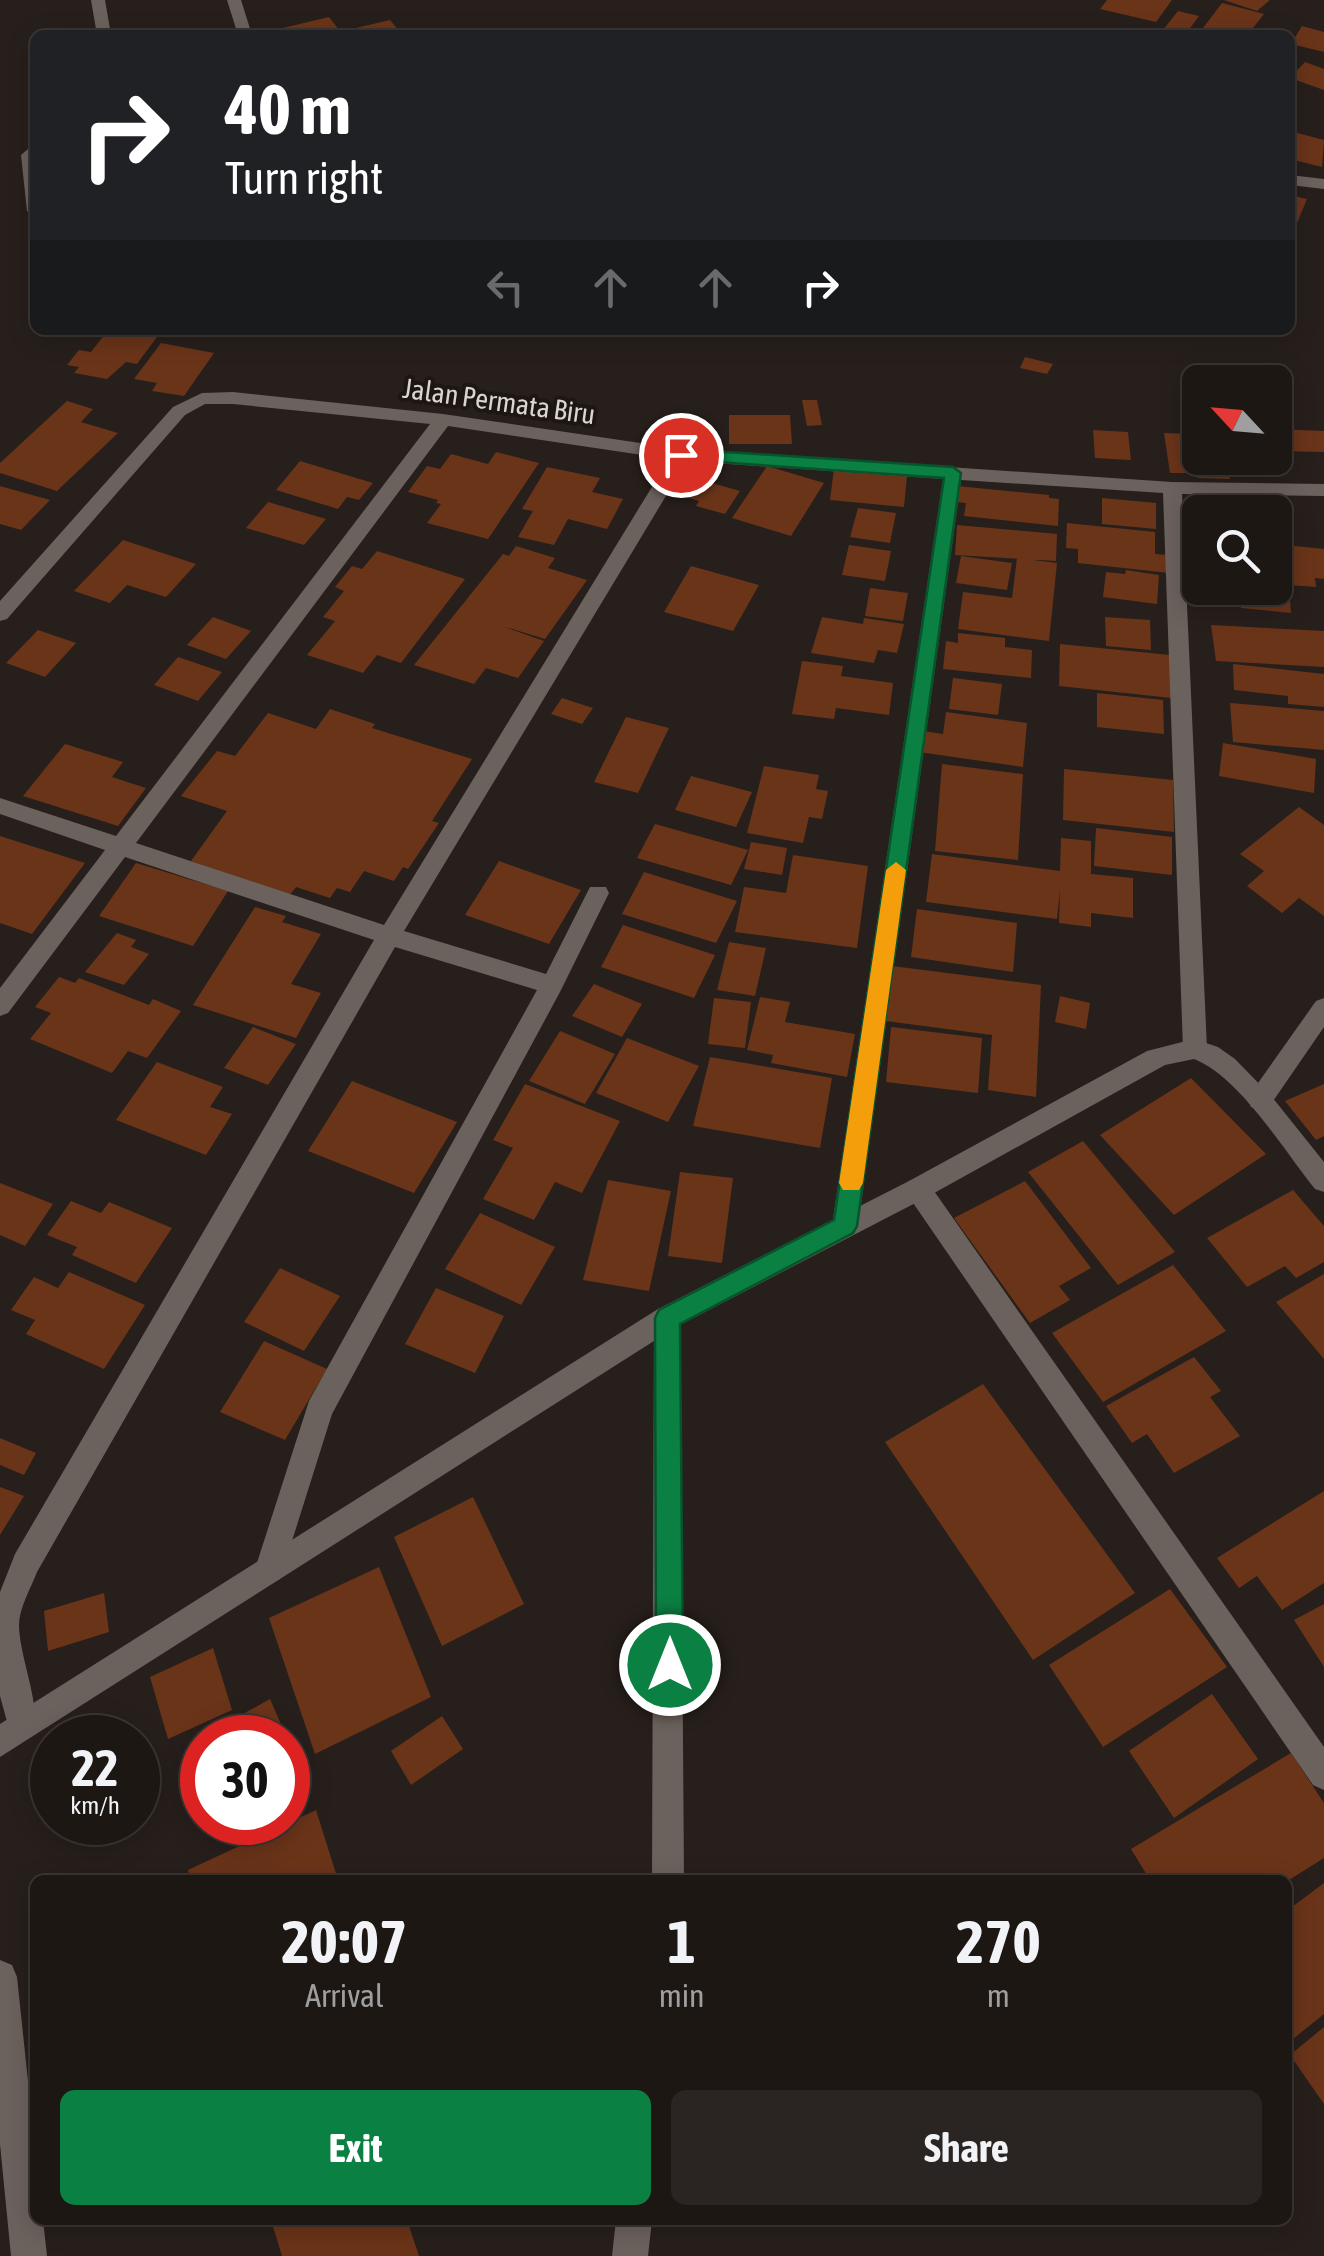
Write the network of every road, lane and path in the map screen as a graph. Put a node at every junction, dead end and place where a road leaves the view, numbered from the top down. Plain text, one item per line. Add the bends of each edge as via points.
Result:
1 (98, 0) edge
2 (234, 0) edge
3 (103, 30) edge
4 (244, 30) edge
5 (1295, 181) edge
6 (1324, 184) edge
7 (443, 420) junction
8 (681, 455) junction
9 (953, 473) junction
10 (1172, 488) junction
11 (1324, 490) edge
12 (0, 614) edge
13 (0, 806) edge
14 (120, 846) junction
15 (598, 893) dead end
16 (390, 936) junction
17 (552, 985) junction
18 (0, 1006) edge
19 (1324, 1008) edge
20 (1195, 1049) junction
21 (1260, 1100) junction
22 (1324, 1181) edge
23 (918, 1188) junction
24 (845, 1226) junction
25 (667, 1318) junction
26 (270, 1569) junction
27 (11, 1734) edge
28 (1324, 1774) edge
29 (668, 1875) edge
30 (0, 1977) edge
31 (633, 2225) edge
32 (29, 2256) edge
33 (630, 2256) edge

1 - 3 street
2 - 4 street
5 - 6 street
7 - 8 street, Jalan Permata Biru
7 - 12 street, Jalan Permata Biru via 202,399 179,411
7 - 14 street
8 - 9 street, Jalan Permata Biru
8 - 16 street
9 - 10 street, Jalan Permata Biru
9 - 24 street
10 - 11 street, Jalan Permata Biru
10 - 20 street
13 - 14 street
14 - 16 street
14 - 18 street
15 - 17 street
16 - 17 street
16 - 27 street via 25,1564 4,1621
17 - 26 street via 319,1410
19 - 21 street
20 - 21 street via 1217,1058
20 - 23 street via 1156,1058
21 - 22 street
23 - 24 street
23 - 28 street
24 - 25 street
25 - 26 street
25 - 29 street
26 - 27 street
30 - 32 street
31 - 33 street

